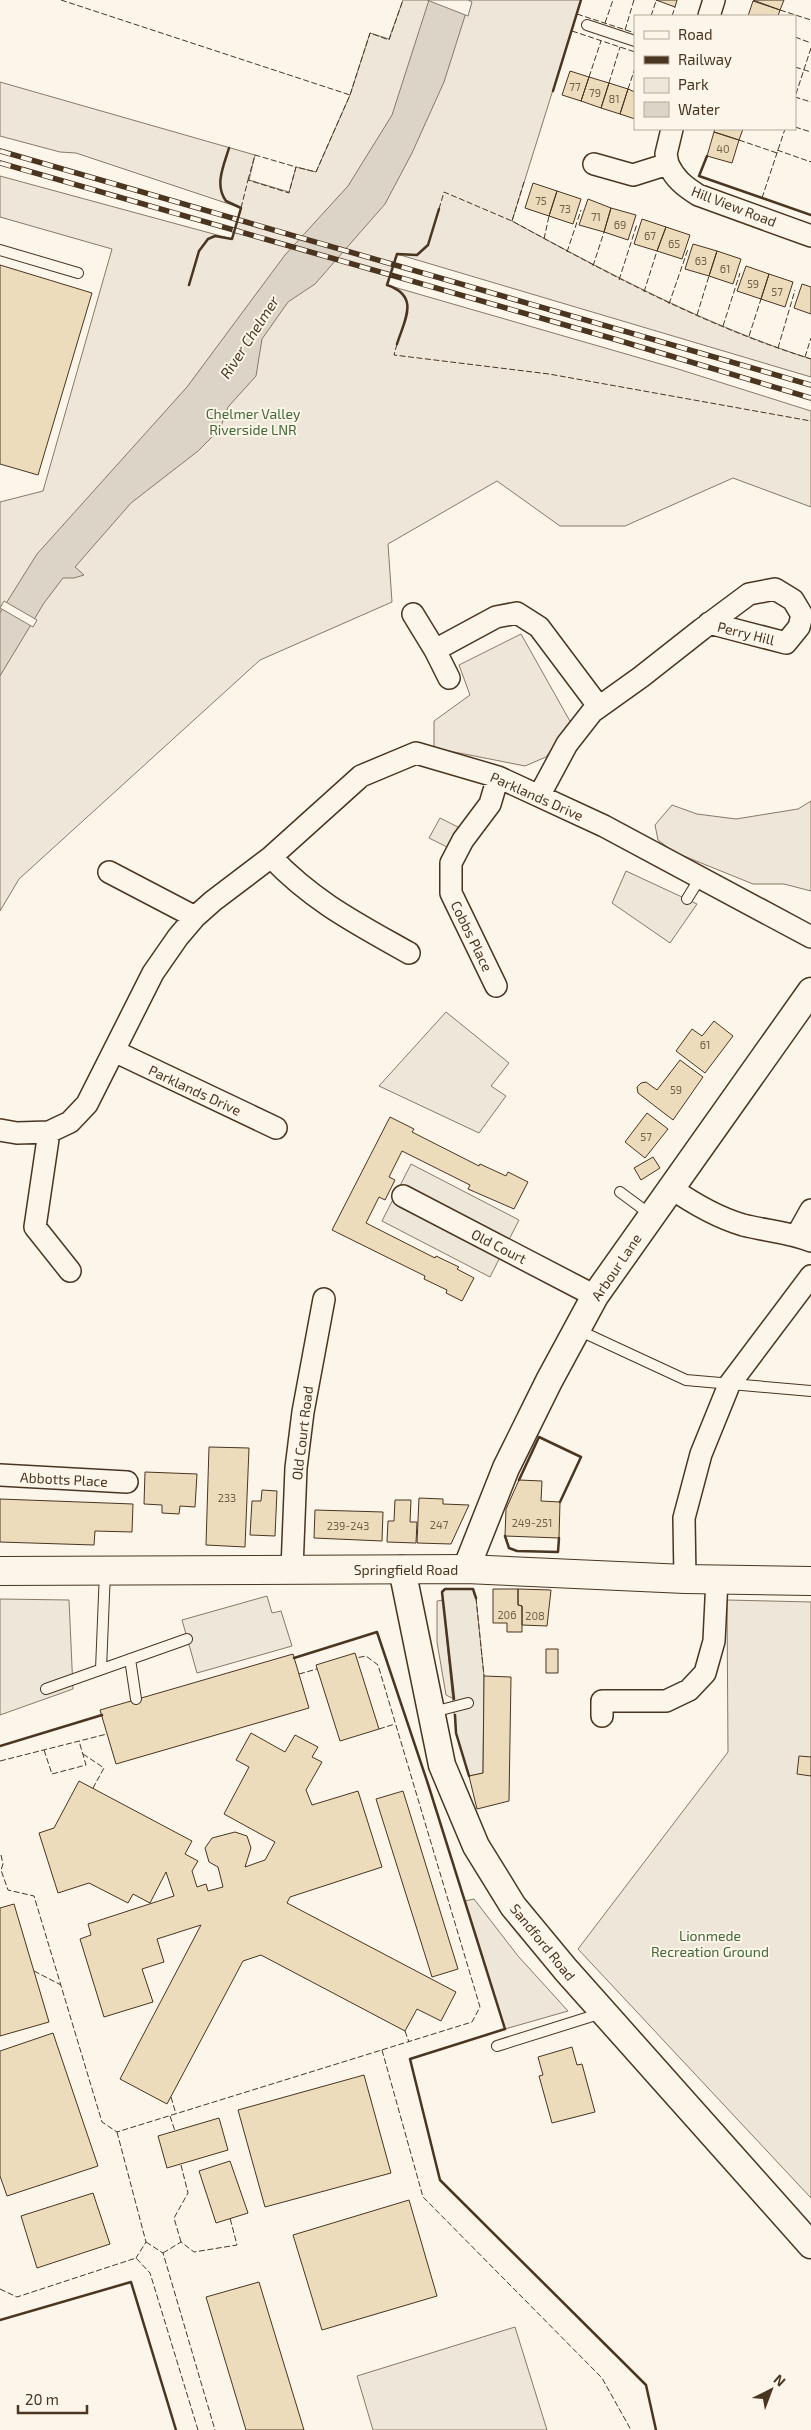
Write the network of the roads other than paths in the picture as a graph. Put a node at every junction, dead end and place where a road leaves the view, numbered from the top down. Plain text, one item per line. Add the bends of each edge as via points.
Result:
1 (714, 0) edge
2 (709, 15) edge
3 (587, 25) dead end
4 (634, 41) edge
5 (672, 130) edge
6 (594, 164) dead end
7 (668, 164) junction
8 (811, 236) edge
9 (0, 250) edge
10 (78, 273) dead end
11 (413, 614) dead end
12 (709, 623) dead end
13 (435, 650) junction
14 (448, 678) dead end
15 (598, 707) junction
16 (498, 777) junction
17 (539, 796) junction
18 (271, 857) junction
19 (109, 872) dead end
20 (700, 878) junction
21 (687, 899) dead end
22 (195, 917) junction
23 (811, 937) edge
24 (409, 953) dead end
25 (496, 986) dead end
26 (811, 991) edge
27 (114, 1051) junction
28 (276, 1128) dead end
29 (0, 1130) edge
30 (49, 1132) junction
31 (670, 1188) junction
32 (620, 1192) dead end
33 (403, 1196) dead end
34 (811, 1210) edge
35 (651, 1215) junction
36 (804, 1238) edge
37 (70, 1271) dead end
38 (811, 1276) edge
39 (595, 1296) junction
40 (324, 1298) dead end
41 (576, 1329) junction
42 (729, 1384) junction
43 (811, 1391) edge
44 (0, 1476) edge
45 (127, 1482) dead end
46 (292, 1569) junction
47 (466, 1569) junction
48 (105, 1570) junction
49 (402, 1570) junction
50 (0, 1571) edge
51 (685, 1579) junction
52 (717, 1580) junction
53 (811, 1581) edge
54 (187, 1639) dead end
55 (130, 1659) junction
56 (101, 1669) junction
57 (46, 1689) dead end
58 (136, 1699) dead end
59 (468, 1703) dead end
60 (431, 1713) junction
61 (602, 1716) dead end
62 (603, 2013) junction
63 (498, 2046) dead end
64 (811, 2245) edge

1 - 2 street
3 - 4 lane
5 - 7 street via 666,154
6 - 7 street via 633,175
7 - 8 street, Hill View Road via 673,175 698,195
9 - 10 lane
11 - 13 street
12 - 15 street, Perry Hill
13 - 14 street
13 - 15 street via 496,617 517,613 539,627
15 - 17 street, Perry Hill via 567,744
16 - 17 street, Parklands Drive
16 - 18 street, Parklands Drive via 416,753 361,776
16 - 25 street, Cobbs Place via 490,804 458,838 451,863 451,893
17 - 20 street, Parklands Drive via 604,826
18 - 22 street, Parklands Drive
18 - 24 street via 291,878 333,911
19 - 22 street
20 - 21 lane
20 - 23 street, Parklands Drive
22 - 27 street, Parklands Drive via 153,973
26 - 31 street, Arbour Lane
27 - 28 street, Parklands Drive
27 - 30 street, Parklands Drive via 87,1104 70,1122
29 - 30 street, Parklands Drive
30 - 37 street via 35,1228
31 - 35 street, Arbour Lane
31 - 36 street via 704,1210 744,1225
32 - 35 lane
33 - 39 street, Old Court
34 - 36 street
35 - 39 street, Arbour Lane
38 - 42 street
39 - 41 street, Arbour Lane
40 - 46 street, Old Court Road via 296,1468
41 - 42 lane via 686,1380
41 - 47 street, Arbour Lane via 506,1468
42 - 43 lane
42 - 51 street via 701,1454 684,1518
44 - 45 street, Abbotts Place
46 - 48 main road, Springfield Road
46 - 49 main road, Springfield Road
47 - 49 main road, Springfield Road
47 - 51 main road, Springfield Road
48 - 50 main road, Springfield Road
48 - 56 lane
49 - 60 street, Sandford Road
51 - 52 main road, Springfield Road
52 - 53 main road, Springfield Road
52 - 61 street via 714,1641 704,1673 689,1690 666,1701 602,1701
54 - 55 lane
55 - 56 lane
55 - 58 lane
56 - 57 lane
59 - 60 lane
60 - 62 street, Sandford Road via 442,1765 476,1846 513,1906
62 - 63 lane
62 - 64 street, Sandford Road

